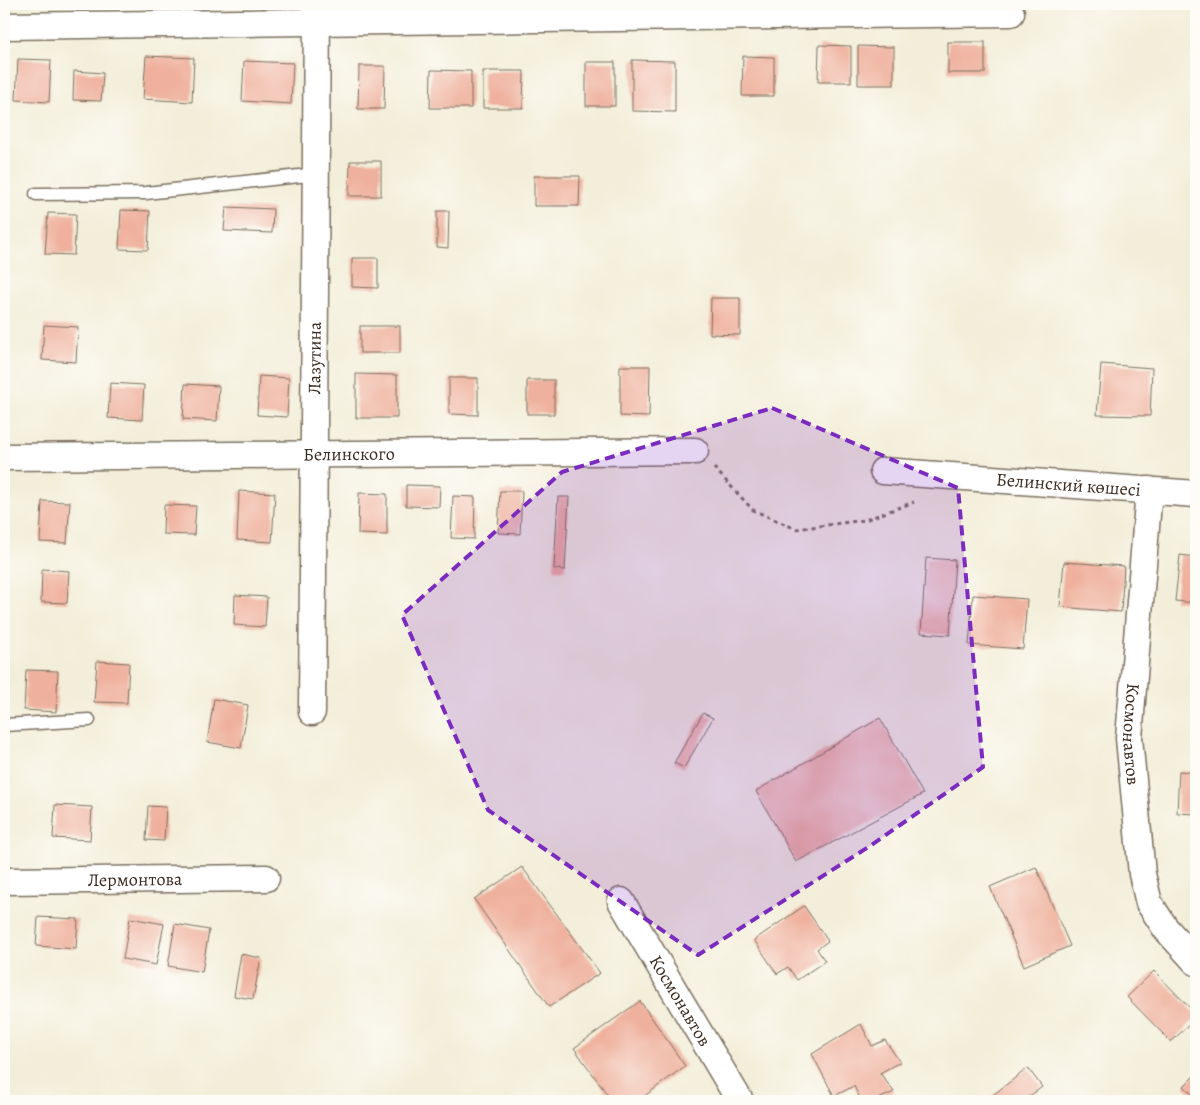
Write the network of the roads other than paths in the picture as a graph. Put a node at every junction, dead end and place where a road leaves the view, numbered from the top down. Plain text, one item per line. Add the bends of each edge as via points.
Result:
1 (1010, 12) dead end
2 (317, 13) edge
3 (4, 26) edge
4 (316, 174) junction
5 (36, 194) dead end
6 (695, 451) road end
7 (314, 454) junction
8 (4, 457) edge
9 (883, 471) dead end
10 (1149, 490) junction
11 (1196, 494) edge
12 (312, 712) dead end
13 (89, 720) dead end
14 (4, 725) edge
15 (266, 878) dead end
16 (4, 881) edge
17 (621, 901) dead end
18 (1196, 962) edge
19 (740, 1101) edge

1 - 2 street
2 - 3 street
2 - 4 street, Лазутина
4 - 5 lane via 146,193
4 - 7 street, Лазутина
6 - 7 street, Белинского
7 - 8 street, Белинского
7 - 12 street, Лазутина
9 - 10 street, Белинский көшесі
10 - 11 street, Белинский көшесі
10 - 18 street, Космонавтов via 1129,738 1141,864 1149,903 1166,929
13 - 14 lane
15 - 16 street, Лермонтова
17 - 19 street, Космонавтов

